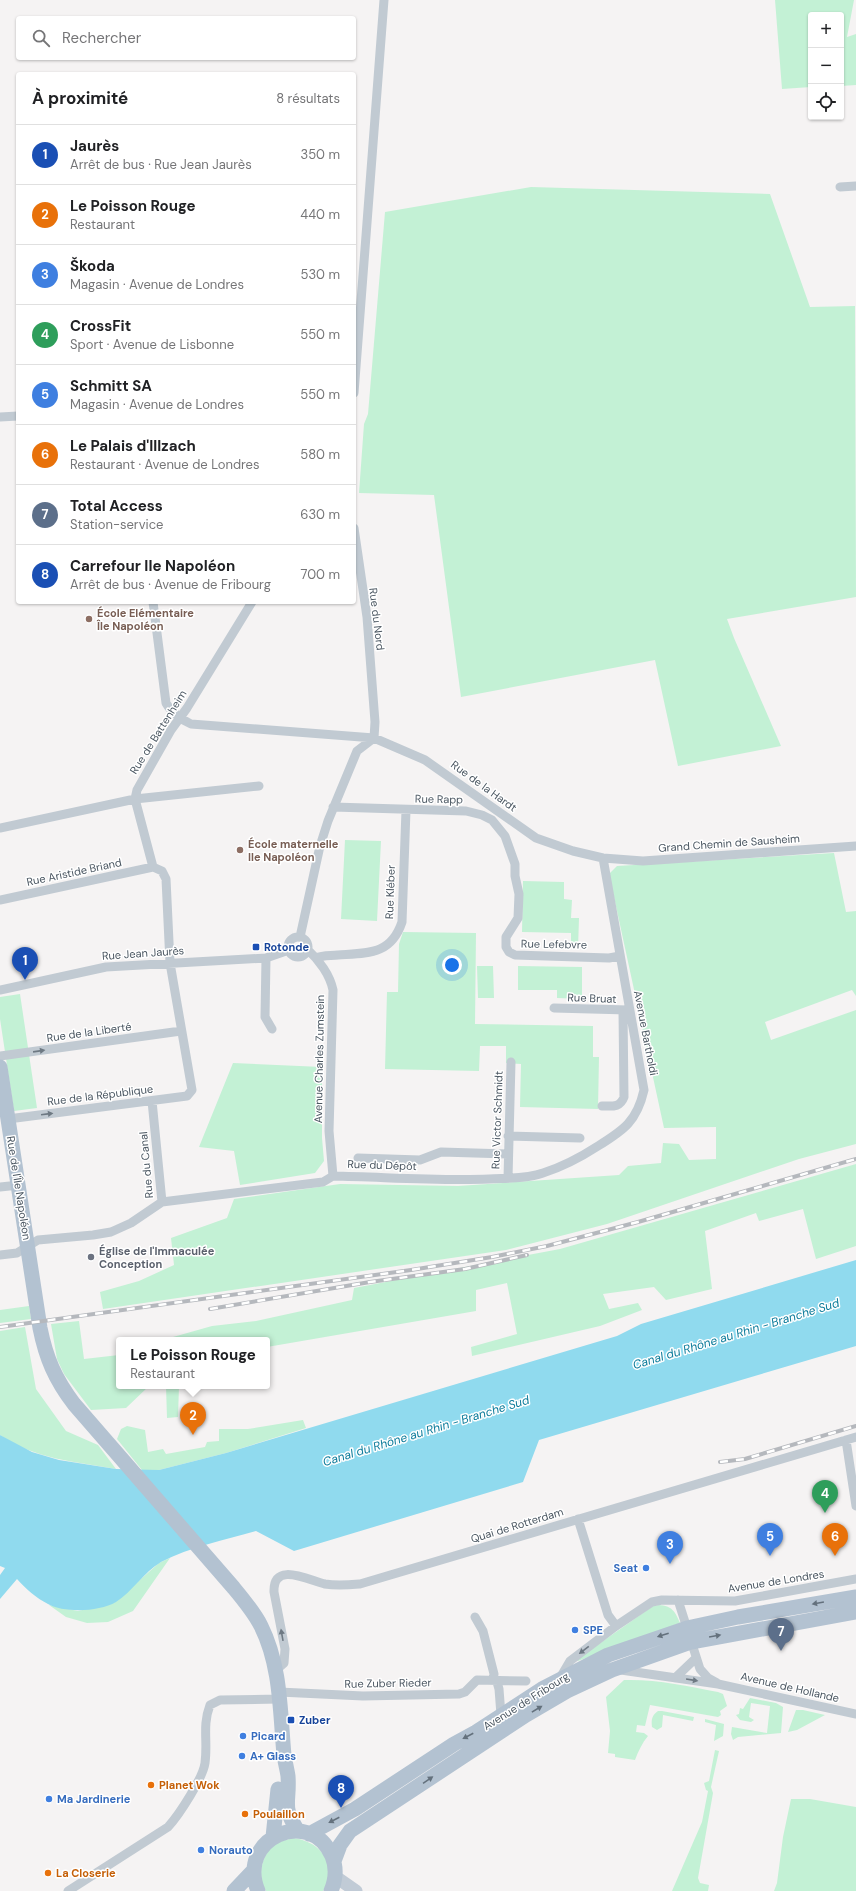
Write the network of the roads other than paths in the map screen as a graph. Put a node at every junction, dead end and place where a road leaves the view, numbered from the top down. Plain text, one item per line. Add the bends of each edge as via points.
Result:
1 (384, 0) edge
2 (856, 186) edge
3 (840, 187) dead end
4 (356, 366) edge
5 (16, 416) edge
6 (0, 418) edge
7 (356, 542) edge
8 (153, 604) edge
9 (251, 604) edge
10 (180, 717) junction
11 (350, 735) junction
12 (374, 738) junction
13 (357, 751) junction
14 (259, 786) dead end
15 (135, 799) junction
16 (334, 807) junction
17 (406, 810) junction
18 (0, 828) edge
19 (856, 846) edge
20 (603, 858) junction
21 (515, 864) joint
22 (153, 867) junction
23 (0, 900) edge
24 (300, 937) junction
25 (289, 950) junction
26 (308, 950) junction
27 (620, 956) junction
28 (266, 958) junction
29 (316, 958) junction
30 (170, 963) junction
31 (0, 990) edge
32 (554, 1008) dead end
33 (627, 1010) junction
34 (272, 1029) dead end
35 (181, 1031) junction
36 (0, 1056) edge
37 (511, 1062) dead end
38 (0, 1067) edge
39 (624, 1069) junction
40 (641, 1070) junction
41 (152, 1101) junction
42 (602, 1106) dead end
43 (8, 1119) junction
44 (508, 1136) junction
45 (580, 1138) dead end
46 (508, 1154) junction
47 (358, 1158) dead end
48 (333, 1176) junction
49 (508, 1178) junction
50 (19, 1185) junction
51 (0, 1187) edge
52 (162, 1202) junction
53 (28, 1246) junction
54 (0, 1255) edge
55 (856, 1437) edge
56 (846, 1440) junction
57 (856, 1506) edge
58 (578, 1519) junction
59 (856, 1579) edge
60 (856, 1597) edge
61 (678, 1600) junction
62 (856, 1612) edge
63 (475, 1617) dead end
64 (616, 1626) junction
65 (689, 1635) junction
66 (696, 1658) junction
67 (276, 1670) junction
68 (612, 1670) junction
69 (560, 1678) junction
70 (675, 1678) junction
71 (495, 1681) junction
72 (526, 1681) dead end
73 (718, 1684) junction
74 (279, 1696) junction
75 (856, 1714) edge
76 (501, 1715) junction
77 (284, 1757) junction
78 (304, 1832) junction
79 (272, 1837) junction
80 (334, 1861) junction
81 (253, 1871) junction
82 (334, 1884) edge
83 (68, 1891) edge
84 (234, 1891) edge
85 (258, 1891) edge
86 (356, 1891) edge

1 - 4 street
2 - 3 street
5 - 6 street
7 - 12 street, Rue du Nord via 367,617
8 - 10 street via 166,703
9 - 10 street, Rue de Battenheim
10 - 11 street, Rue de la Hardt via 191,724
10 - 15 street, Rue de Battenheim via 137,790
11 - 12 street, Rue de la Hardt
11 - 13 street
12 - 13 street
12 - 20 street, Rue de la Hardt via 425,760 536,838
13 - 16 street
14 - 15 street
15 - 18 street
15 - 22 street
16 - 17 street, Rue Rapp
16 - 24 street via 320,846
17 - 21 street, Rue Rapp via 466,811 488,818 503,831
17 - 29 street, Rue Kléber via 402,918 397,934 376,952
19 - 20 street, Grand Chemin de Sausheim via 643,861
20 - 27 street, Avenue Bartholdi
21 - 27 street, Rue Lefebvre via 519,894 518,918 506,937 506,947 510,952 515,956
22 - 23 street, Rue Aristide Briand
22 - 30 street via 162,871 166,878
24 - 25 street via 291,940
24 - 26 street via 307,942
25 - 26 street via 291,954 299,957
25 - 28 street, Rue Jean Jaurès
26 - 29 street, Avenue Charles Zumstein
27 - 33 street, Avenue Bartholdi
28 - 30 street, Rue Jean Jaurès
28 - 34 street via 266,1017
29 - 48 street, Avenue Charles Zumstein via 333,990 329,1131
30 - 31 street, Rue Jean Jaurès via 106,967
30 - 35 street
32 - 33 street, Rue Bruat
33 - 39 street
33 - 40 street, Avenue Bartholdi
36 -> 35 street, Rue de la Liberté
35 - 41 street, Rue de la République via 192,1090 187,1096
37 - 44 street, Rue Victor Schmidt
38 - 43 main road, Rue de l'Île Napoléon
39 - 40 street
39 - 42 street via 622,1103 617,1106
40 - 49 street, Avenue Bartholdi via 644,1090 640,1107 630,1122 613,1137 587,1153 543,1173
43 -> 41 street, Rue de la République
41 - 52 street, Rue du Canal
43 - 50 main road, Rue de l'Île Napoléon
44 - 45 street
44 - 46 street, Rue Victor Schmidt
46 - 47 street via 441,1152 420,1160
46 - 49 street, Rue Victor Schmidt
48 - 49 street, Rue du Dépôt via 469,1180
48 - 52 street, Rue du Dépôt via 323,1182
50 - 51 street
50 - 53 main road, Rue de l'Île Napoléon
52 - 53 street, Rue du Canal via 131,1223 111,1232 38,1240
53 - 54 street, Rue du Canal via 17,1252
53 - 67 main road, Rue de l'Île Napoléon via 44,1349 50,1367 65,1392 254,1613 266,1637
55 - 56 street, Quai de Rotterdam
56 - 57 street
56 - 58 street, Quai de Rotterdam
58 - 64 street via 608,1615
67 -> 58 street, Quai de Rotterdam via 284,1663 285,1649 274,1583 279,1576 285,1574 334,1585 360,1584
59 - 61 street, Avenue de Londres via 736,1601
60 -> 65 main road, Avenue de Fribourg via 738,1617
61 - 64 street, Avenue de Londres via 652,1602
61 - 65 street, Avenue de Hollande
65 -> 62 main road, Avenue de Fribourg
63 - 71 street via 485,1636
64 -> 69 street, Avenue de Londres via 570,1661
65 - 66 street, Avenue de Hollande
65 - 68 main road, Avenue de Fribourg
65 -> 69 main road, Avenue de Fribourg via 608,1655
66 - 70 street
66 - 73 street, Avenue de Hollande via 703,1673
67 - 74 main road, Rue de l'Île Napoléon
68 - 70 street, Avenue de Hollande via 636,1671
80 -> 68 main road, Avenue de Fribourg via 340,1845 350,1830 526,1715 567,1691
69 - 76 main road, Avenue de Fribourg
70 -> 73 street, Avenue de Hollande
71 - 72 street, Rue Zuber Rieder
71 - 74 street, Rue Zuber Rieder via 477,1680 465,1692 459,1694
71 - 76 street via 499,1689
73 - 75 street, Avenue de Hollande via 791,1705
74 - 77 main road, Rue de l'Île Napoléon
74 - 83 street, Rue Zuber Rieder via 226,1700 210,1704 205,1718 205,1763 202,1774 176,1818 168,1827
76 -> 78 main road, Avenue de Fribourg via 355,1809
77 - 78 main road via 288,1776 287,1810 289,1817
77 - 79 main road
78 - 79 main road, Avenue de Fribourg via 281,1833
78 - 80 main road via 325,1844
79 - 81 main road via 258,1852
80 - 82 main road
81 - 84 main road
81 - 85 main road
82 - 86 main road

